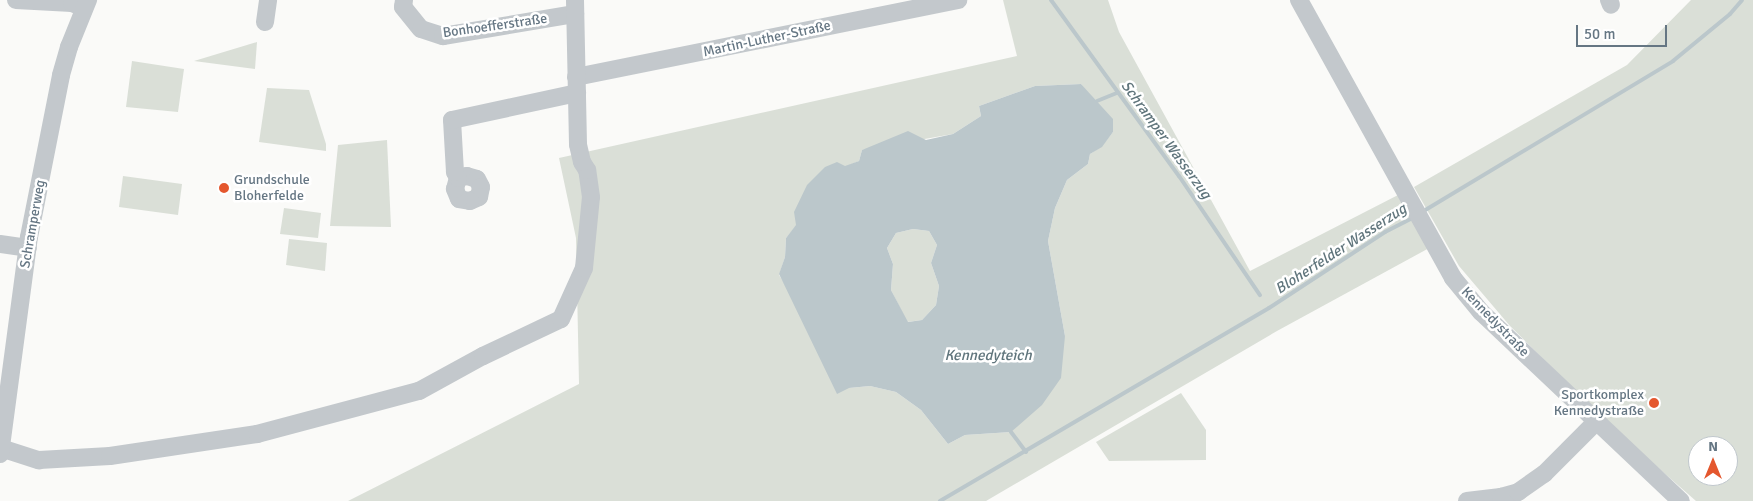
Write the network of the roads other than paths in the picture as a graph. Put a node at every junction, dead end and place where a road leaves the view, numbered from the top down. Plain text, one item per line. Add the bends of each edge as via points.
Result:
1 (16, 0) edge
2 (268, 0) edge
3 (404, 0) edge
4 (958, 0) edge
5 (1299, 0) edge
6 (86, 4) edge
7 (575, 7) edge
8 (265, 22) dead end
9 (577, 85) junction
10 (458, 178) dead end
11 (0, 244) edge
12 (28, 248) junction
13 (1597, 421) junction
14 (1, 451) edge
15 (1467, 501) edge
16 (1681, 501) edge

1 - 6 street
2 - 8 street
3 - 7 street, Bonhoefferstraße via 403,7 421,29 443,36
4 - 9 street, Martin-Luther-Straße
5 - 13 street, Kennedystraße via 1453,278 1481,312
6 - 12 street, Schramperweg via 62,75
7 - 9 street
9 - 10 street, Martin-Luther-Straße via 452,120
9 - 14 street via 578,144 587,170 591,197 584,268 561,319 419,391 258,434 110,456 39,460
11 - 12 street
12 - 14 street, Schramperweg
13 - 15 street via 1544,474 1518,492
13 - 16 street, Kennedystraße

